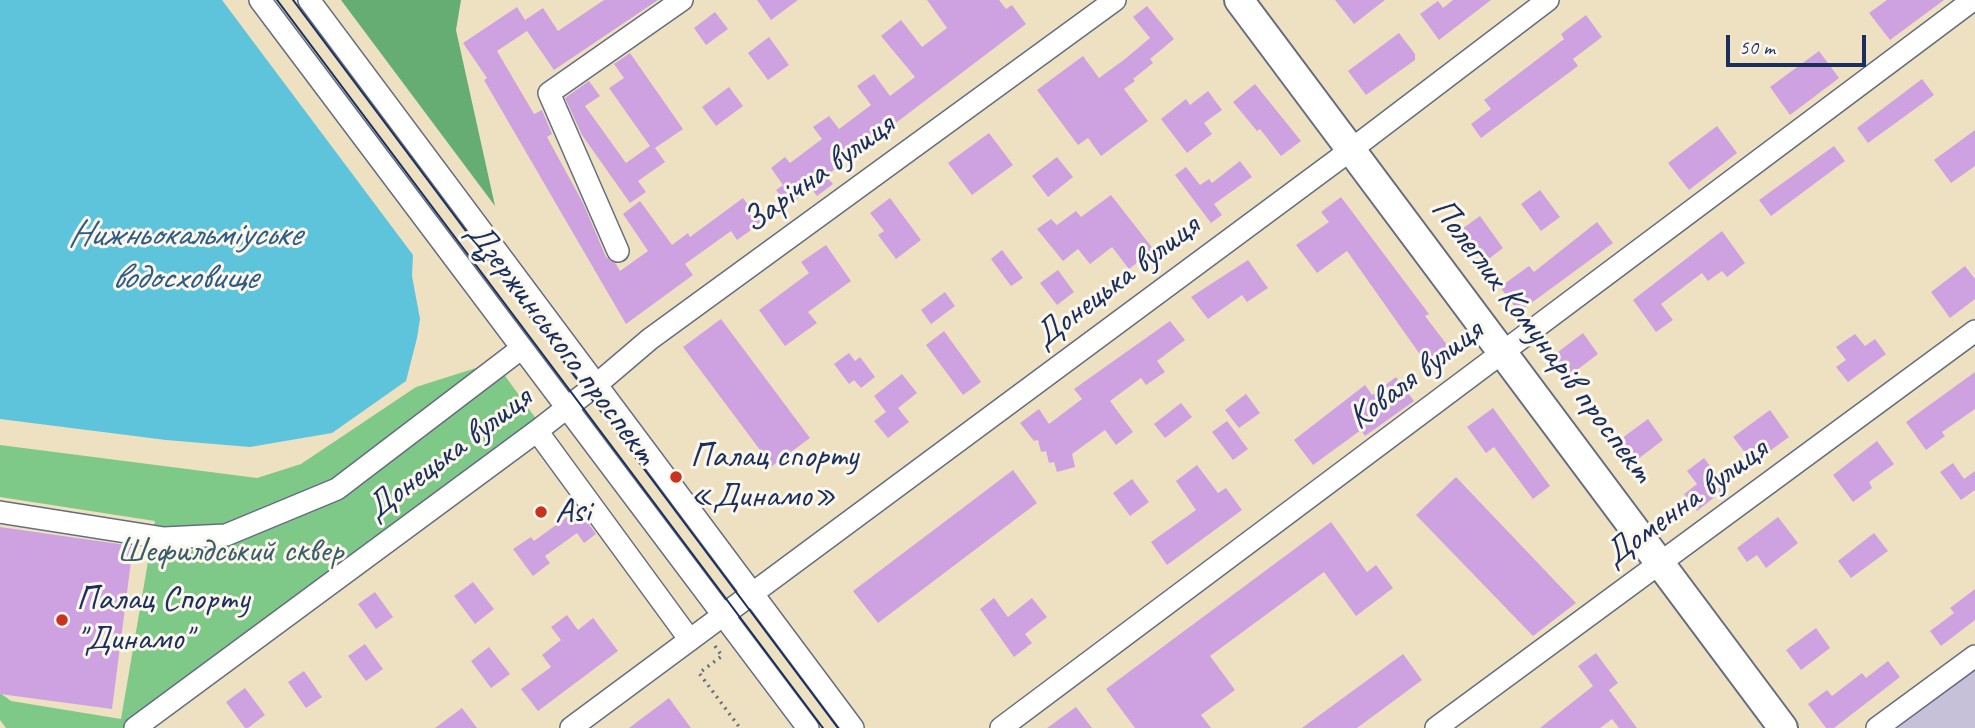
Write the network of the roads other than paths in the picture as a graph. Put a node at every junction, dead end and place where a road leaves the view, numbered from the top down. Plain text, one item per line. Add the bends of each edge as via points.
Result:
1 (260, 0) edge
2 (309, 0) edge
3 (682, 0) edge
4 (1115, 0) edge
5 (1239, 0) edge
6 (1548, 0) edge
7 (1973, 0) edge
8 (1352, 149) junction
9 (618, 251) dead end
10 (1975, 331) edge
11 (522, 348) junction
12 (1503, 351) junction
13 (596, 385) junction
14 (567, 407) junction
15 (537, 431) junction
16 (0, 512) edge
17 (1661, 563) junction
18 (754, 594) junction
19 (724, 616) junction
20 (690, 640) junction
21 (1975, 656) edge
22 (597, 720) edge
23 (135, 728) edge
24 (571, 728) edge
25 (808, 728) edge
26 (853, 728) edge
27 (1001, 728) edge
28 (1436, 728) edge
29 (1783, 728) edge
30 (1877, 728) edge

1 - 11 street, Дзержинського проспект
2 - 13 street, Дзержинського проспект
3 - 9 street via 549,93
4 - 13 street, Зарічна вулиця via 650,339
5 - 8 main road, Полеглих Комунарів проспект
6 - 8 street, Донецька вулиця
7 - 12 street, Коваля вулиця
8 - 12 main road, Полеглих Комунарів проспект
8 - 18 street, Донецька вулиця
10 - 17 street, Доменна вулиця
11 - 14 street, Дзержинського проспект
11 - 16 street via 337,489 226,536 164,538
12 - 17 main road, Полеглих Комунарів проспект
12 - 27 street, Коваля вулиця
13 - 14 street, Зарічна вулиця
13 - 18 street, Дзержинського проспект
14 - 15 street, Донецька вулиця
14 - 19 street, Дзержинського проспект
15 - 20 street
15 - 23 street, Донецька вулиця
17 - 28 street, Доменна вулиця
17 - 29 main road, Полеглих Комунарів проспект
18 - 19 street, Донецька вулиця
18 - 26 street, Дзержинського проспект
19 - 20 street
19 - 25 street, Дзержинського проспект
20 - 22 street
21 - 30 street
22 - 24 street

